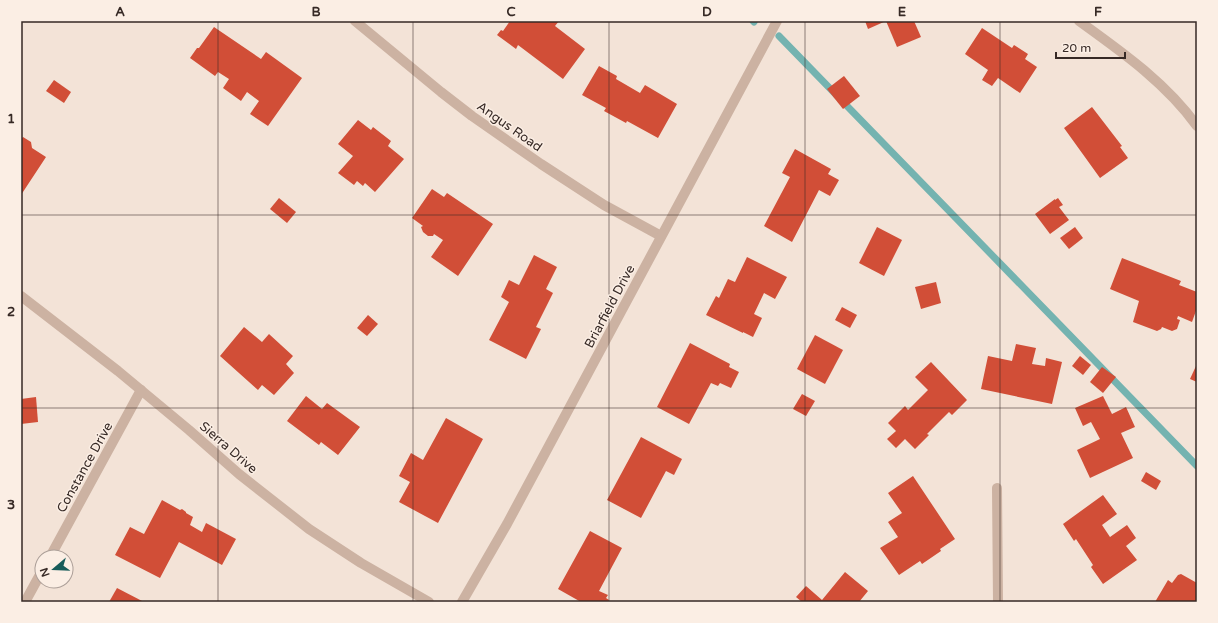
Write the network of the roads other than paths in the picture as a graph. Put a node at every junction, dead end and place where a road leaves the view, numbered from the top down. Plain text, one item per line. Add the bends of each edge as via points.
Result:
1 (355, 21) edge
2 (776, 21) edge
3 (1079, 21) edge
4 (1197, 126) edge
5 (661, 236) junction
6 (21, 296) edge
7 (141, 390) junction
8 (997, 488) dead end
9 (54, 549) edge
10 (34, 586) edge
11 (25, 602) edge
12 (429, 602) edge
13 (462, 602) edge
14 (998, 602) edge

1 - 5 street, Angus Road via 472,116 604,205
2 - 5 street, Briarfield Drive
3 - 4 street via 1138,65 1167,91
5 - 13 street, Briarfield Drive via 507,524
6 - 7 street, Sierra Drive
7 - 9 street, Constance Drive
7 - 12 street, Sierra Drive via 239,474 309,529 361,563
8 - 14 street
10 - 11 street

